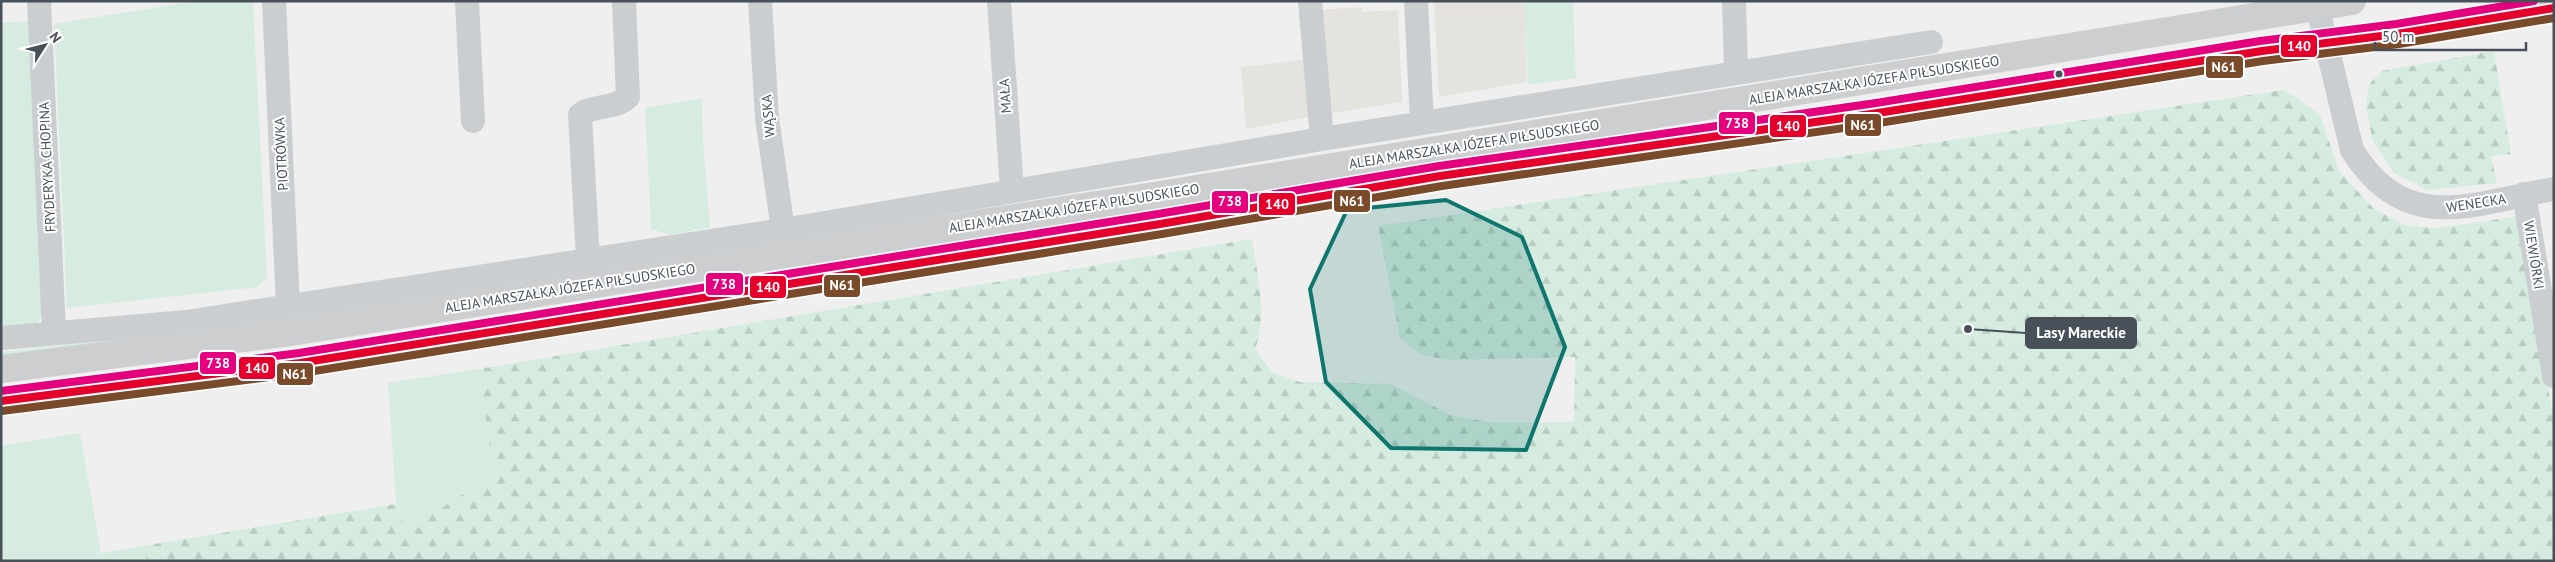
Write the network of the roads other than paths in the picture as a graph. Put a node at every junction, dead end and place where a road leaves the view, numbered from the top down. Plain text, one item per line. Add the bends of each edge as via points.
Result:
1 (40, 1) edge
2 (274, 1) edge
3 (467, 1) edge
4 (624, 1) edge
5 (760, 1) edge
6 (999, 1) edge
7 (1310, 1) edge
8 (1416, 1) edge
9 (1734, 1) edge
10 (2352, 1) edge
11 (2317, 5) edge
12 (2554, 8) edge
13 (1931, 42) dead end
14 (2327, 42) junction
15 (1736, 72) junction
16 (474, 121) dead end
17 (1422, 123) junction
18 (1322, 139) junction
19 (2554, 189) edge
20 (1012, 190) junction
21 (2524, 194) junction
22 (783, 230) junction
23 (588, 259) junction
24 (288, 306) junction
25 (54, 332) junction
26 (1, 338) edge
27 (1, 369) edge
28 (2554, 376) edge
29 (1, 401) edge

1 - 25 street, FRYDERYKA CHOPINA
2 - 24 street, PIOTRÓWKA
3 - 16 street
4 - 23 street via 628,97 623,102 580,115
5 - 22 street, WĄSKA via 767,118
6 - 20 street, MAŁA
7 - 18 street
8 - 17 street
9 - 15 street
10 - 11 main road, ALEJA MARSZAŁKA JÓZEFA PIŁSUDSKIEGO
11 - 14 street, WENECKA
11 - 27 main road, ALEJA MARSZAŁKA JÓZEFA PIŁSUDSKIEGO via 291,332
12 - 14 main road, ALEJA MARSZAŁKA JÓZEFA PIŁSUDSKIEGO
13 - 15 street
14 - 21 street, WENECKA via 2352,150 2363,168 2391,193 2406,202 2448,209
14 - 29 main road, ALEJA MARSZAŁKA JÓZEFA PIŁSUDSKIEGO via 1888,112 1431,177 300,363
15 - 17 street
17 - 18 street
18 - 20 street
19 - 21 street, WENECKA
20 - 22 street
21 - 28 street, WIEWIÓRKI
22 - 23 street
23 - 24 street
24 - 25 street via 186,322
25 - 26 street

